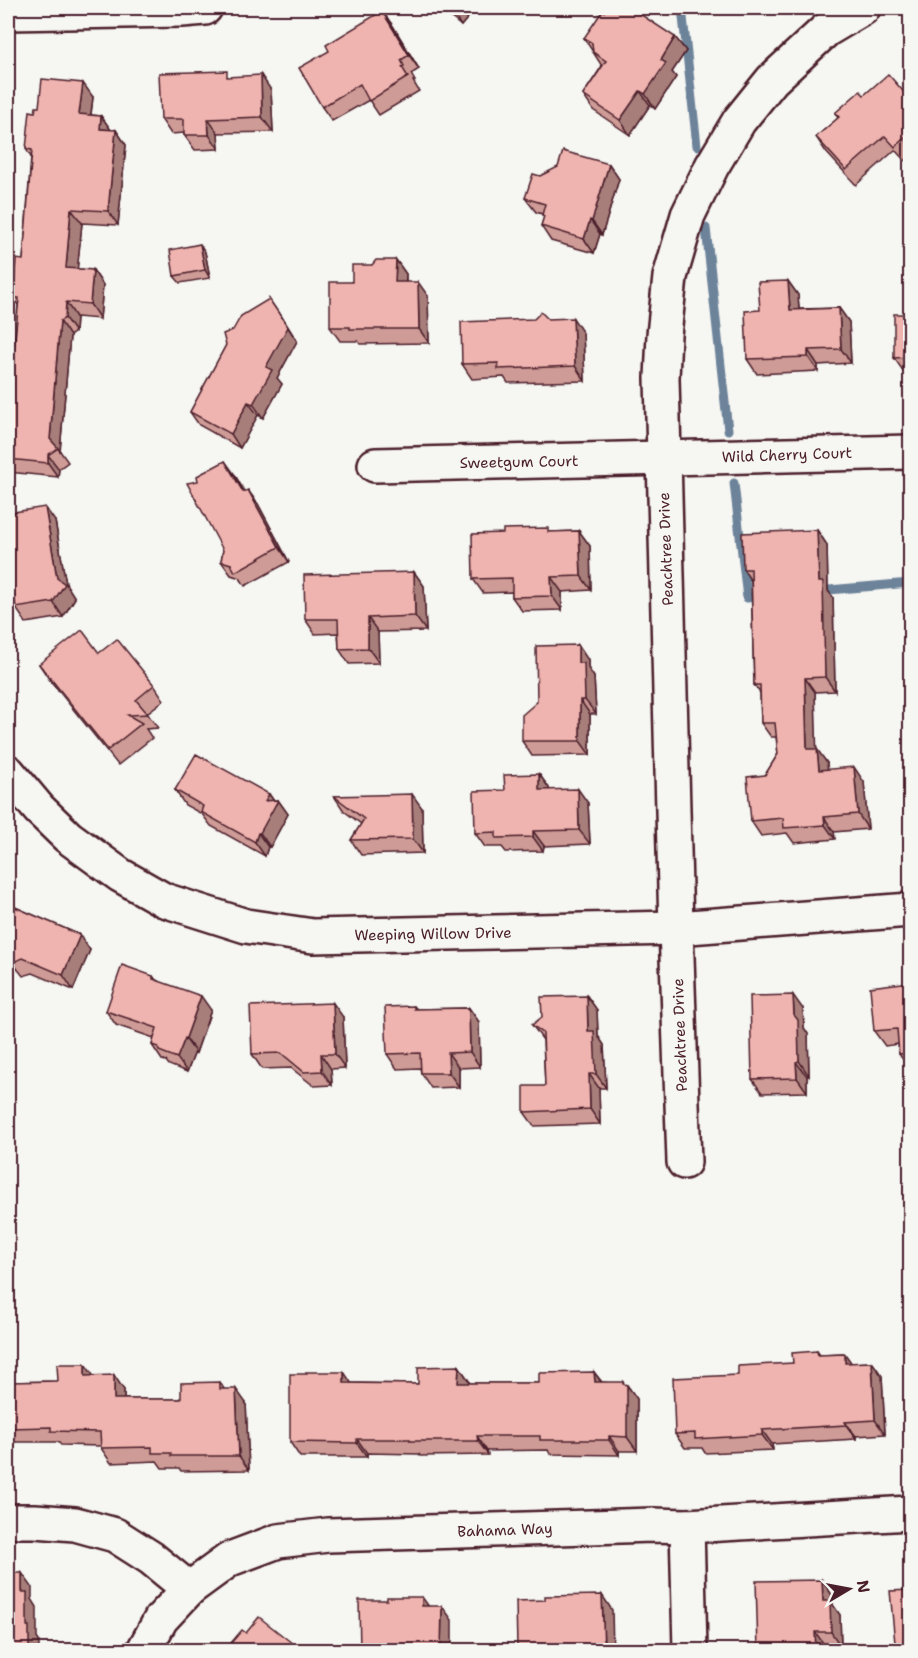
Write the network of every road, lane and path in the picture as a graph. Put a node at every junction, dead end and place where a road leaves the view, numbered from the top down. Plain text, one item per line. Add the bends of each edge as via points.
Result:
1 (205, 8) edge
2 (863, 8) edge
3 (8, 13) edge
4 (910, 452) edge
5 (664, 459) junction
6 (375, 465) dead end
7 (8, 775) edge
8 (910, 910) edge
9 (676, 928) junction
10 (684, 1162) dead end
11 (910, 1513) edge
12 (8, 1521) edge
13 (687, 1526) junction
14 (189, 1588) junction
15 (144, 1650) edge
16 (690, 1650) edge

1 - 3 street
2 - 5 street, Peachtree Drive via 826,30 772,80 739,121 688,215 670,277 664,335
4 - 5 street, Wild Cherry Court
5 - 6 street, Sweetgum Court
5 - 9 street, Peachtree Drive
7 - 9 street, Weeping Willow Drive via 68,837 120,875 164,900 246,926 313,936
8 - 9 street, Weeping Willow Drive
9 - 10 street, Peachtree Drive
11 - 13 street, Bahama Way
12 - 14 street via 75,1524 115,1535
13 - 14 street, Bahama Way via 328,1535 278,1541 230,1559
13 - 16 street
14 - 15 street, Bahama Way via 161,1619

